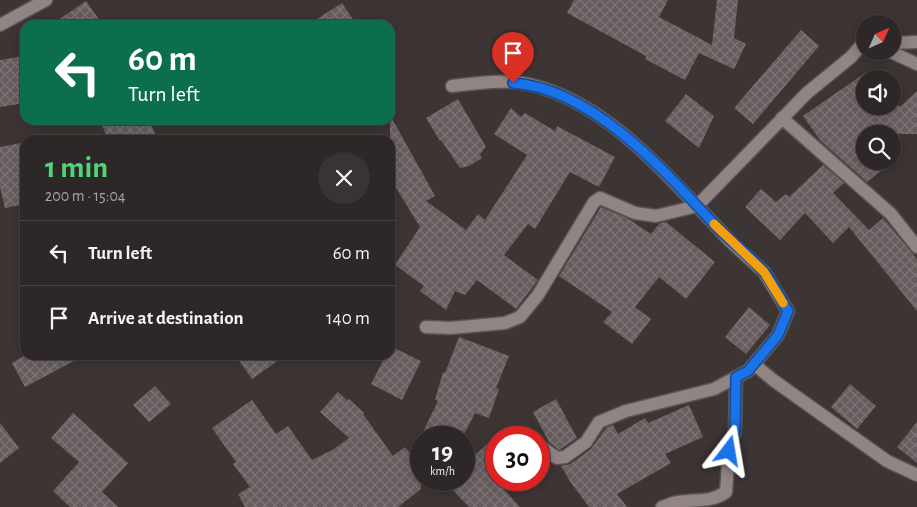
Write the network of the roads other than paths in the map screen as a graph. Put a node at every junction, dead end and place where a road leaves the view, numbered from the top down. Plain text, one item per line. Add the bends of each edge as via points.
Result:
1 (46, 0) edge
2 (0, 25) edge
3 (917, 42) edge
4 (901, 43) edge
5 (856, 51) edge
6 (901, 57) edge
7 (917, 64) edge
8 (452, 86) dead end
9 (782, 118) junction
10 (697, 206) junction
11 (917, 247) edge
12 (426, 327) dead end
13 (754, 364) junction
14 (736, 377) junction
15 (550, 453) edge
16 (917, 475) edge
17 (662, 507) edge

1 - 2 street
3 - 4 street
5 - 9 street
6 - 7 street
8 - 10 street via 484,81 528,84 570,99 610,124 647,155
9 - 10 street
9 - 11 street via 891,214
10 - 12 street via 656,216 635,213 600,198 594,202 538,296 520,317 505,323
10 - 13 street via 764,272 788,311 778,335
13 - 14 street
13 - 16 street via 887,461
14 - 15 street via 714,389 626,411 598,422 586,442 565,457 556,458
14 - 17 street via 735,431 729,451 726,492 718,498 675,502

